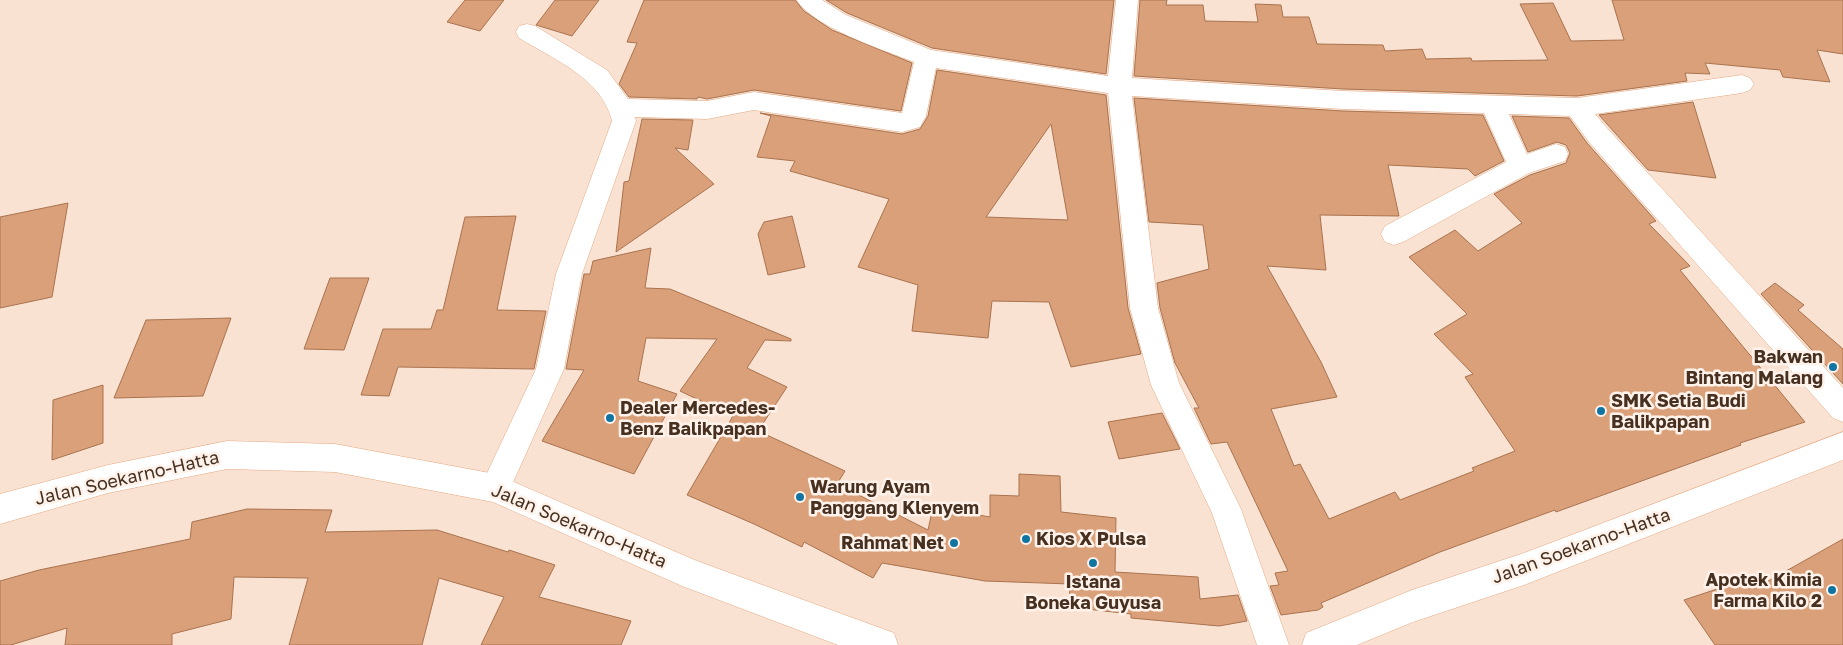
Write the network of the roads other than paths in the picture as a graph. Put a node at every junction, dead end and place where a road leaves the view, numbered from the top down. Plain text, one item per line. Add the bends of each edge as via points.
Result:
1 (808, 0) edge
2 (1127, 0) edge
3 (527, 32) dead end
4 (927, 58) junction
5 (1742, 84) dead end
6 (1119, 86) junction
7 (1493, 106) junction
8 (1577, 107) junction
9 (621, 108) junction
10 (1556, 154) dead end
11 (1520, 166) junction
12 (1394, 234) dead end
13 (1843, 409) edge
14 (1843, 446) edge
15 (495, 488) junction
16 (0, 509) edge
17 (882, 645) edge
18 (1273, 645) edge
19 (1318, 645) edge

1 - 4 main road via 838,21
2 - 6 main road
3 - 9 main road via 599,76
4 - 6 main road
4 - 9 main road via 914,116 902,123 770,102 741,103 707,110
5 - 8 main road
6 - 7 main road
6 - 18 main road via 1148,325 1165,385 1226,509
7 - 8 main road
7 - 11 main road
8 - 13 main road via 1598,135
9 - 15 main road via 624,122 569,274 550,369
10 - 11 main road
11 - 12 main road
14 - 19 main road, Jalan Soekarno-Hatta via 1532,566 1412,606
15 - 16 main road, Jalan Soekarno-Hatta via 335,458 227,455 108,479
15 - 17 main road, Jalan Soekarno-Hatta via 693,575

